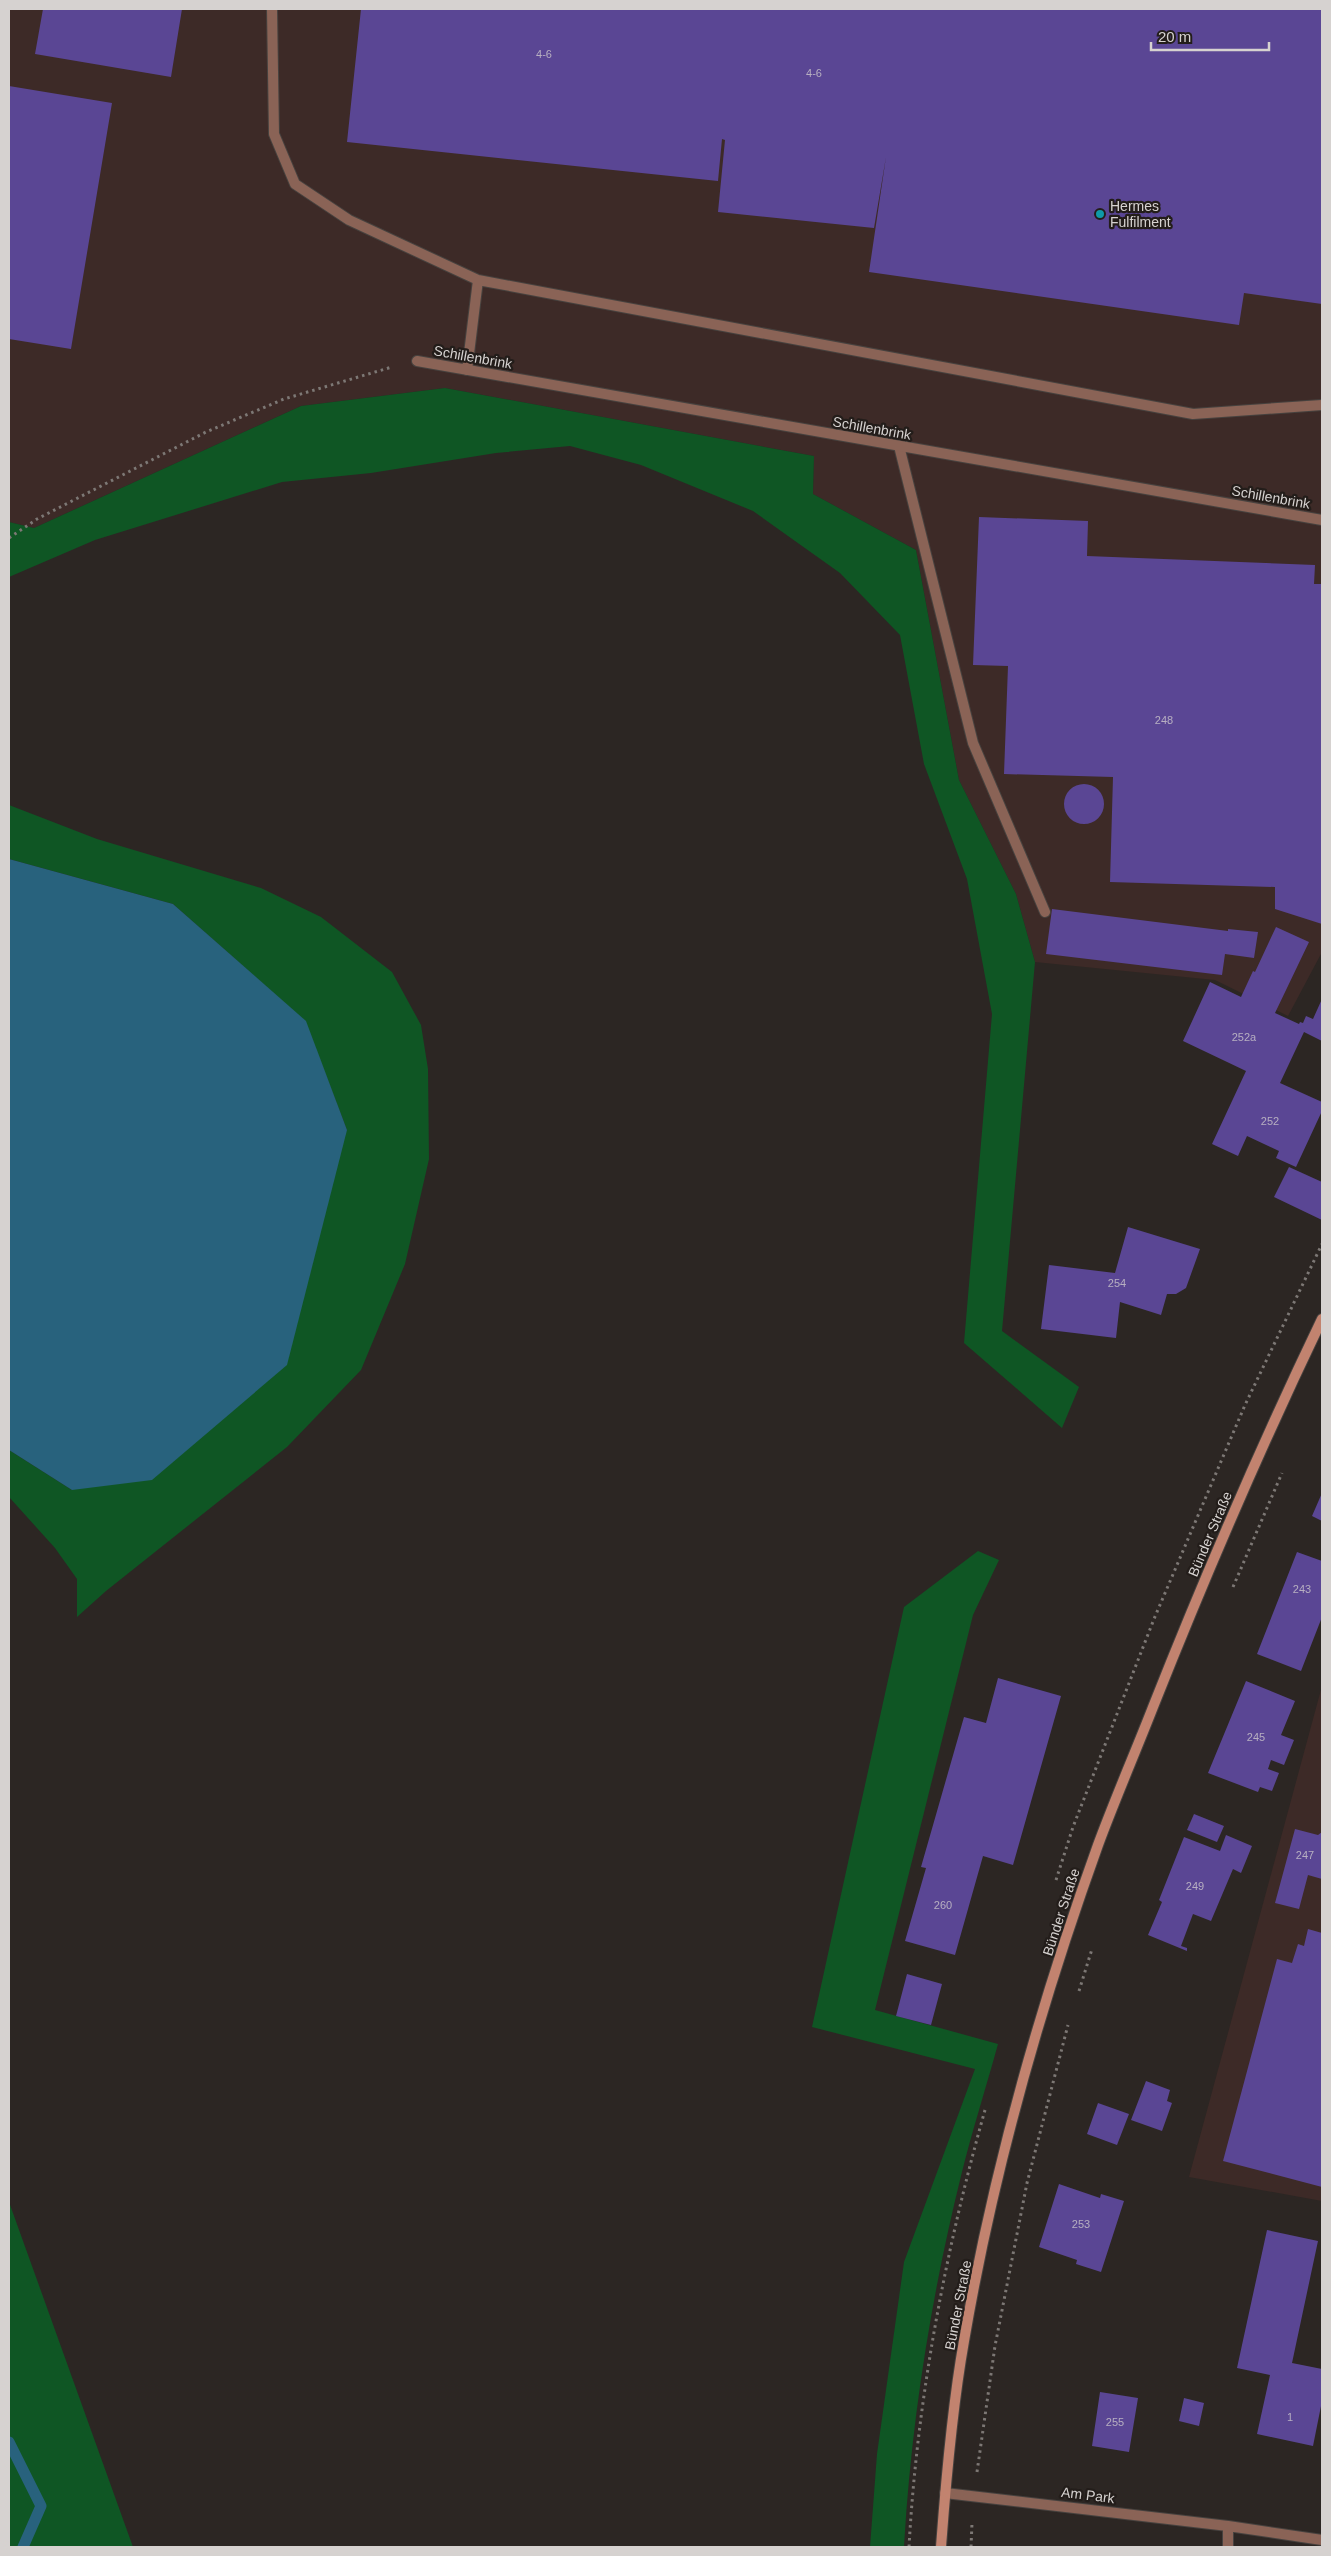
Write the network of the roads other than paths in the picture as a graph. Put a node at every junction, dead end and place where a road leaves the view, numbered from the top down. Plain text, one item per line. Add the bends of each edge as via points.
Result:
1 (272, 9) edge
2 (478, 280) junction
3 (417, 361) road end
4 (467, 370) junction
5 (1322, 405) edge
6 (899, 446) junction
7 (1322, 520) edge
8 (1045, 912) dead end
9 (1322, 1320) edge
10 (945, 2492) junction
11 (1228, 2526) junction
12 (1322, 2540) edge
13 (941, 2547) edge
14 (1228, 2547) edge

1 - 2 street via 274,134 295,184 349,220
2 - 4 street
2 - 5 street via 1193,414
3 - 4 street, Schillenbrink
4 - 6 street, Schillenbrink
6 - 7 street, Schillenbrink
6 - 8 street via 974,743
9 - 10 main road, Bünder Straße via 1280,1406 1179,1641 1098,1844 1040,2017 998,2178 963,2342
10 - 11 street, Am Park
10 - 13 main road, Bünder Straße
11 - 12 street, Am Park
11 - 14 street

